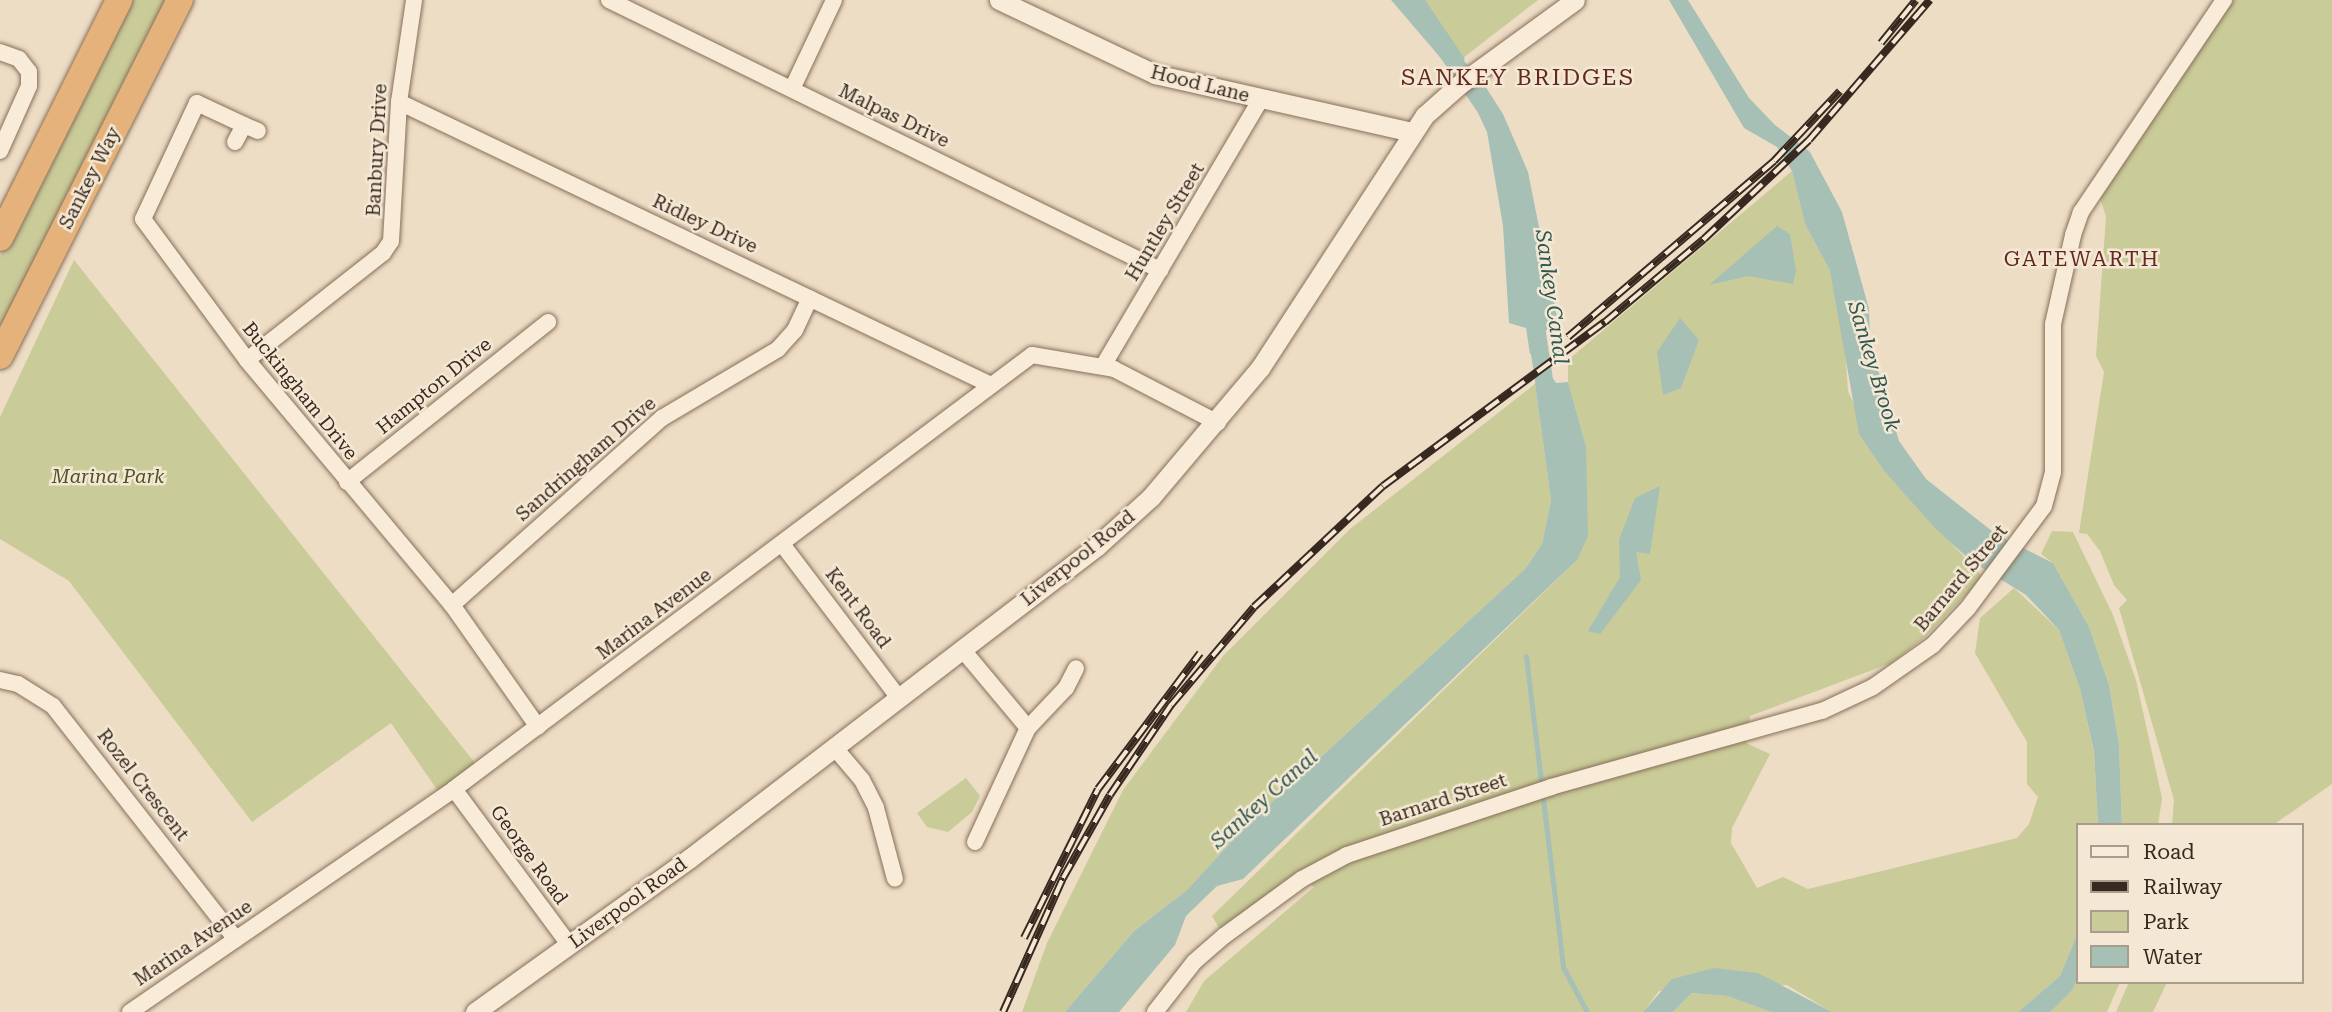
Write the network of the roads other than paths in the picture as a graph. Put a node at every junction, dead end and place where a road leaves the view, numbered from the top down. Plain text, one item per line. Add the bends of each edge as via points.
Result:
1 (119, 0) edge
2 (180, 0) edge
3 (414, 0) edge
4 (609, 0) edge
5 (834, 0) edge
6 (999, 0) edge
7 (1574, 0) edge
8 (2224, 0) edge
9 (0, 52) edge
10 (792, 89) junction
11 (1261, 99) junction
12 (399, 102) junction
13 (1412, 132) junction
14 (235, 142) dead end
15 (0, 151) edge
16 (0, 238) edge
17 (1160, 270) junction
18 (810, 298) junction
19 (548, 321) dead end
20 (0, 356) edge
21 (247, 360) junction
22 (1103, 366) junction
23 (991, 385) junction
24 (1218, 423) junction
25 (347, 482) junction
26 (782, 544) junction
27 (452, 605) junction
28 (962, 649) junction
29 (1076, 668) dead end
30 (0, 680) edge
31 (899, 698) junction
32 (538, 727) junction
33 (1028, 728) junction
34 (834, 747) junction
35 (454, 789) junction
36 (975, 842) dead end
37 (895, 878) dead end
38 (236, 939) junction
39 (570, 946) junction
40 (130, 1012) edge
41 (475, 1012) edge
42 (1155, 1012) edge

1 - 16 highway
2 - 20 highway, Sankey Way
3 - 12 street, Banbury Drive
4 - 10 street, Malpas Drive
5 - 10 street
6 - 11 street, Hood Lane via 1155,74
7 - 13 street, Liverpool Road via 1435,104
8 - 42 street, Barnard Street via 2087,204 2073,235 2053,324 2051,489 2018,544 1933,645 1873,687 1822,711 1393,837 1302,879 1194,962
9 - 15 street via 19,59 29,72 29,86
10 - 17 street, Malpas Drive
11 - 13 street, Hood Lane
11 - 17 street, Huntley Street
12 - 18 street, Ridley Drive
12 - 21 street, Banbury Drive via 391,241 383,253
13 - 24 street, Liverpool Road via 1315,289
14 - 21 street, Buckingham Drive via 251,128 198,103 143,219
17 - 22 street, Huntley Street
18 - 23 street, Ridley Drive
18 - 27 street, Sandringham Drive via 795,330 778,349 662,418
19 - 25 street, Hampton Drive
21 - 25 street, Buckingham Drive
22 - 23 street, Marina Avenue via 1032,355
22 - 24 street, Marina Avenue
23 - 26 street, Marina Avenue
24 - 28 street, Liverpool Road via 1168,480 1097,546
25 - 27 street, Buckingham Drive
26 - 31 street, Kent Road
26 - 32 street, Marina Avenue
27 - 32 street, Buckingham Drive
28 - 31 street, Liverpool Road
28 - 33 street
29 - 33 street via 1066,688
30 - 38 street, Rozel Crescent via 18,684 53,706
31 - 34 street, Liverpool Road
32 - 35 street, Marina Avenue
33 - 36 street
34 - 37 street via 862,780 876,808
34 - 39 street, Liverpool Road
35 - 38 street, Marina Avenue
35 - 39 street, George Road
38 - 40 street, Marina Avenue
39 - 41 street, Liverpool Road

